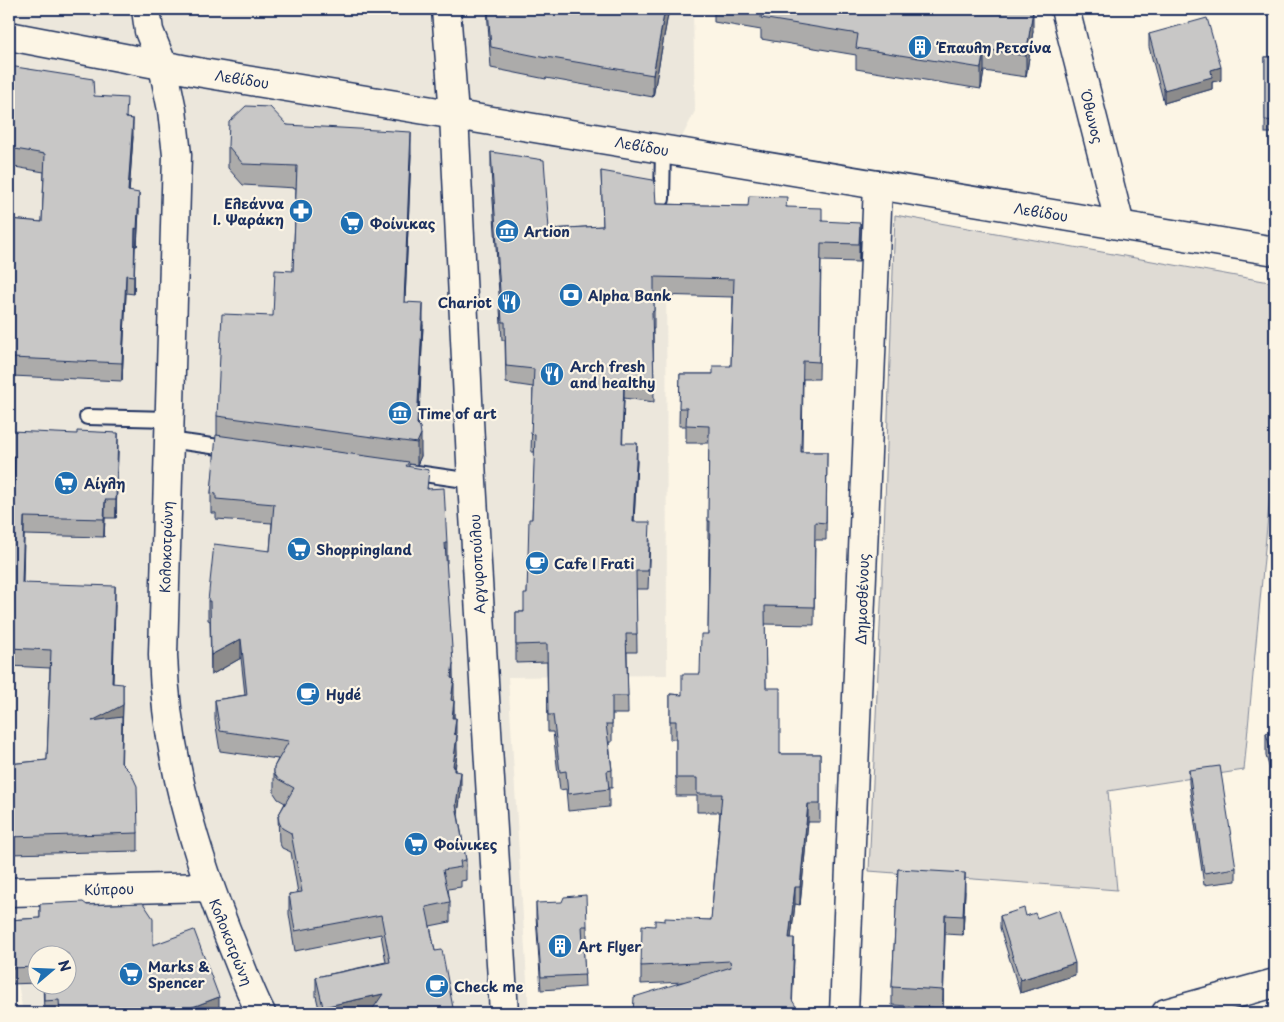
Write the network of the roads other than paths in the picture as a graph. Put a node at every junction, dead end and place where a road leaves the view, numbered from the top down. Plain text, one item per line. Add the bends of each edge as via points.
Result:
1 (146, 9) edge
2 (446, 9) edge
3 (1065, 9) edge
4 (9, 36) edge
5 (163, 66) junction
6 (454, 115) junction
7 (663, 149) junction
8 (878, 185) junction
9 (662, 199) dead end
10 (1120, 226) junction
11 (1275, 251) edge
12 (88, 417) dead end
13 (169, 430) junction
14 (243, 450) edge
15 (398, 471) edge
16 (472, 481) junction
17 (209, 887) junction
18 (9, 892) edge
19 (1275, 983) edge
20 (261, 1013) edge
21 (504, 1013) edge
22 (844, 1013) edge
23 (1166, 1013) edge

1 - 5 street, Κολοκοτρώνη via 149,31
2 - 6 street, Αργυροπούλου
3 - 10 street, Όθωνος
4 - 5 street, Λεβίδου
5 - 6 street, Λεβίδου
5 - 13 street, Κολοκοτρώνη via 177,155
6 - 7 street, Λεβίδου
6 - 16 street, Αργυροπούλου
7 - 8 street, Λεβίδου
7 - 9 lane
8 - 10 street, Λεβίδου
8 - 22 street, Δημοσθένους
10 - 11 street, Λεβίδου
12 - 13 lane
13 - 14 lane
13 - 17 street, Κολοκοτρώνη via 163,655 167,719 192,832
15 - 16 lane
16 - 21 street, Αργυροπούλου
17 - 18 street, Κύπρου
17 - 20 street, Κολοκοτρώνη
19 - 23 street

